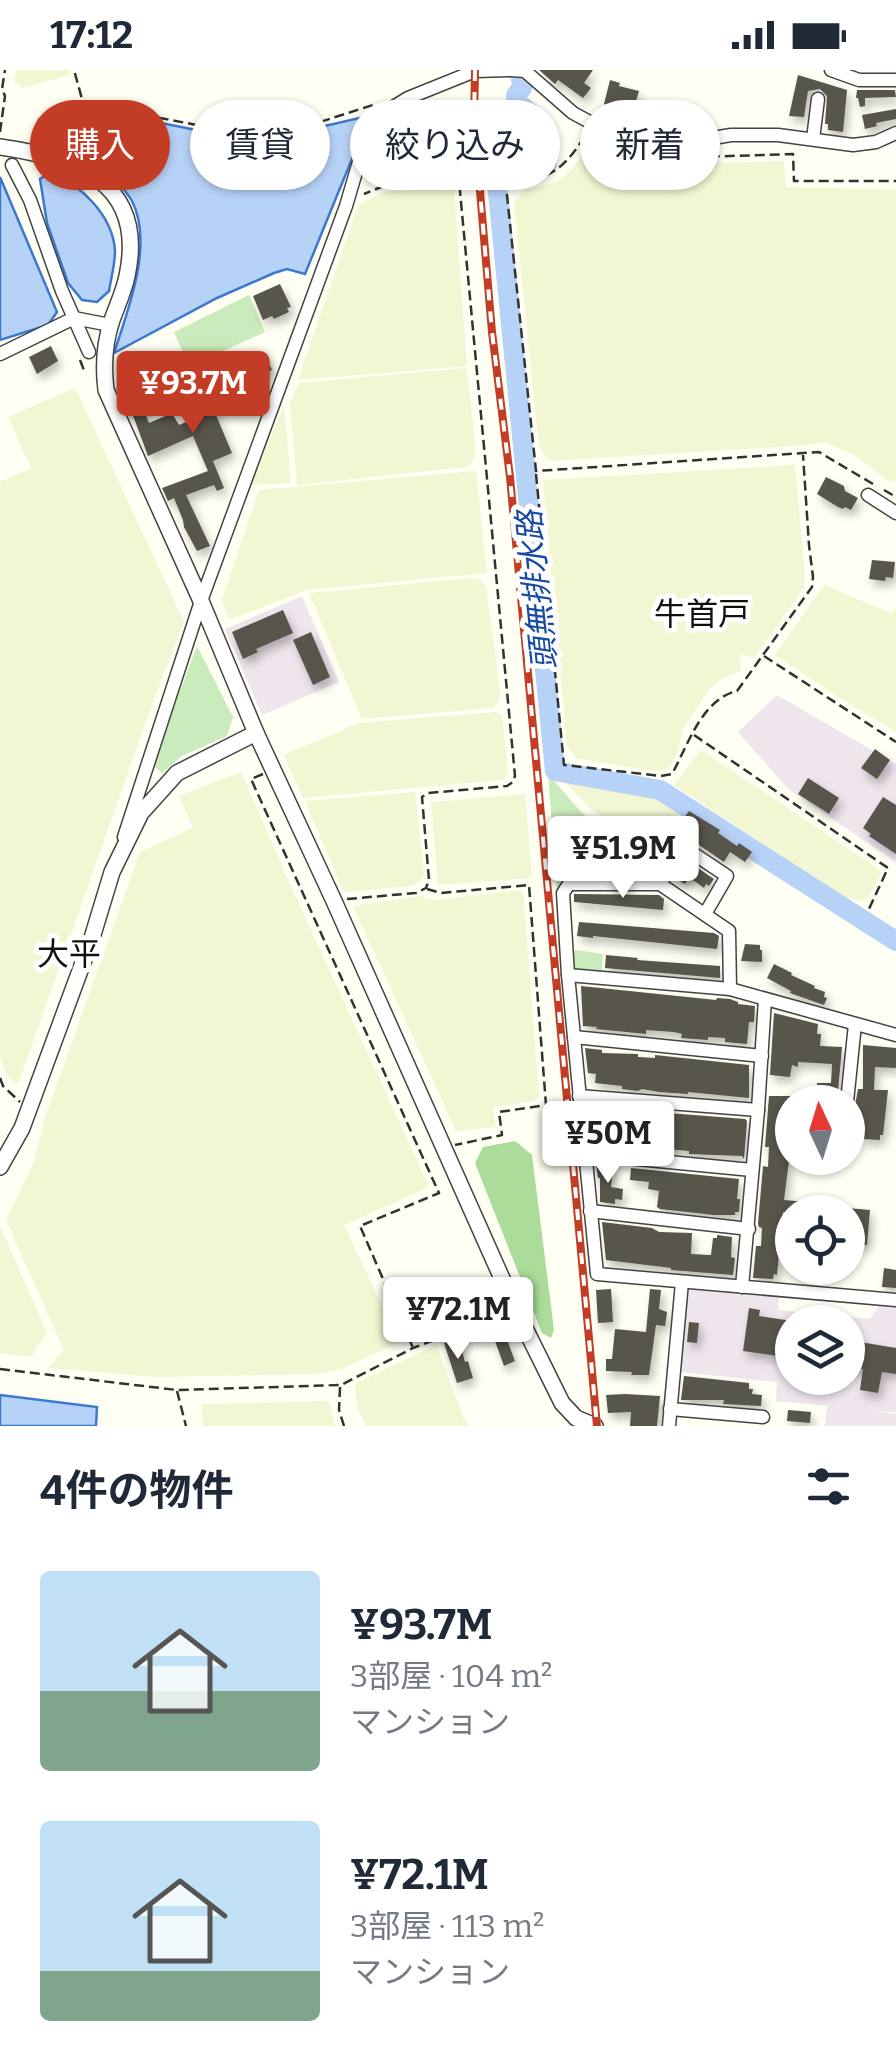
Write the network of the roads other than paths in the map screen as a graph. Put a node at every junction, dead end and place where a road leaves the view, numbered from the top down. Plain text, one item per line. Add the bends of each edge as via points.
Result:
1 (510, 70) edge
2 (831, 70) edge
3 (525, 71) edge
4 (896, 80) edge
5 (818, 99) dead end
6 (896, 133) edge
7 (812, 140) junction
8 (0, 147) edge
9 (12, 165) dead end
10 (74, 318) junction
11 (110, 325) junction
12 (88, 352) dead end
13 (0, 354) edge
14 (868, 495) dead end
15 (896, 513) edge
16 (201, 601) junction
17 (256, 733) junction
18 (112, 872) junction
19 (660, 884) junction
20 (705, 914) junction
21 (568, 975) junction
22 (730, 989) junction
23 (765, 999) junction
24 (855, 1024) junction
25 (896, 1035) edge
26 (574, 1037) junction
27 (762, 1056) junction
28 (849, 1085) edge
29 (579, 1096) junction
30 (758, 1110) junction
31 (585, 1154) junction
32 (0, 1167) edge
33 (752, 1170) junction
34 (590, 1211) junction
35 (749, 1229) junction
36 (682, 1282) junction
37 (742, 1287) junction
38 (896, 1300) edge
39 (670, 1409) junction
40 (762, 1417) dead end
41 (594, 1426) edge
42 (669, 1426) edge

1 - 3 street
1 - 16 street via 475,71 421,92 382,117 361,155
2 - 4 street via 859,80
3 - 7 street via 574,114 654,144 732,135
5 - 7 street
6 - 7 street via 853,145
8 - 11 street via 82,168 115,197 131,242
9 - 10 street
10 - 11 street
10 - 12 street
10 - 13 street
11 - 16 street via 106,390
14 - 15 street
16 - 17 street
16 - 18 street
17 - 18 street via 177,772 141,813
17 - 41 street via 516,1310 562,1403
18 - 32 street via 22,1128
19 - 20 street
19 - 20 street via 682,846 727,876
19 - 21 street via 569,884 563,893
20 - 22 street via 729,931
21 - 22 street
21 - 26 street
22 - 23 street
23 - 24 street
23 - 27 street
24 - 25 street
24 - 28 street
26 - 27 street
26 - 29 street
27 - 30 street
29 - 30 street
29 - 31 street
30 - 33 street
31 - 33 street
31 - 34 street
33 - 35 street
34 - 35 street
34 - 36 street via 596,1274
35 - 37 street
36 - 37 street
36 - 39 street
37 - 38 street
39 - 40 street
39 - 42 street

